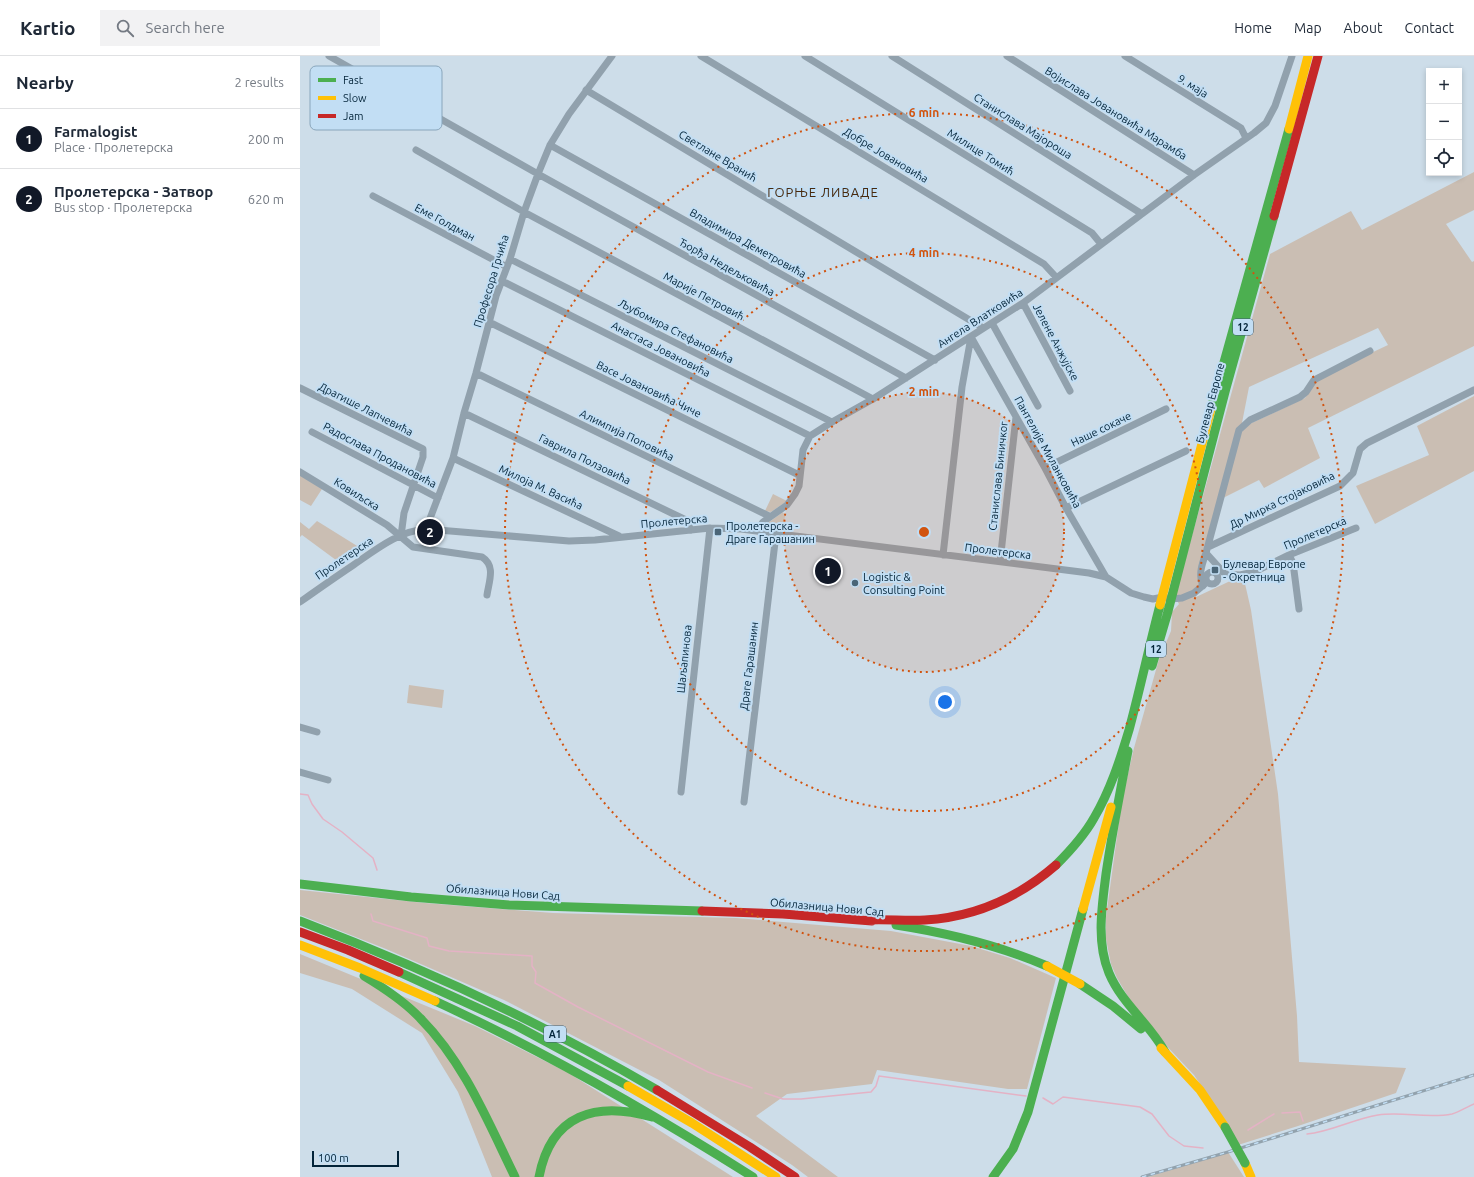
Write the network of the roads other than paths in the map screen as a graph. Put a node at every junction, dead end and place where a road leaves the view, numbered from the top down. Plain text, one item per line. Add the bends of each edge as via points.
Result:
1 (329, 56) edge
2 (612, 56) edge
3 (701, 56) edge
4 (805, 56) edge
5 (892, 56) edge
6 (1007, 56) edge
7 (1125, 56) edge
8 (1292, 56) edge
9 (1308, 56) edge
10 (1318, 56) edge
11 (347, 66) edge
12 (586, 90) junction
13 (442, 120) edge
14 (1246, 138) junction
15 (550, 145) junction
16 (416, 150) dead end
17 (538, 174) junction
18 (1194, 175) junction
19 (373, 196) dead end
20 (524, 212) junction
21 (1142, 214) junction
22 (1101, 244) junction
23 (510, 259) junction
24 (507, 268) junction
25 (1056, 277) junction
26 (502, 281) junction
27 (1023, 303) junction
28 (489, 322) junction
29 (992, 324) junction
30 (983, 328) junction
31 (971, 337) junction
32 (1370, 351) dead end
33 (935, 360) junction
34 (476, 373) junction
35 (906, 378) junction
36 (300, 388) edge
37 (1474, 390) edge
38 (1070, 391) dead end
39 (873, 400) junction
40 (1038, 406) dead end
41 (1166, 409) dead end
42 (464, 413) junction
43 (1016, 417) junction
44 (832, 422) junction
45 (312, 432) dead end
46 (810, 436) junction
47 (1186, 451) dead end
48 (453, 458) junction
49 (1045, 468) junction
50 (300, 472) edge
51 (799, 475) junction
52 (413, 485) junction
53 (438, 498) junction
54 (1066, 508) junction
55 (769, 516) junction
56 (710, 528) junction
57 (1356, 528) dead end
58 (426, 529) junction
59 (691, 530) junction
60 (757, 531) junction
61 (776, 534) junction
62 (401, 536) junction
63 (620, 537) junction
64 (1207, 550) junction
65 (943, 555) junction
66 (1289, 555) junction
67 (1000, 562) junction
68 (1222, 575) junction
69 (1106, 577) junction
70 (1205, 584) junction
71 (487, 595) dead end
72 (1167, 598) junction
73 (300, 602) edge
74 (1299, 609) dead end
75 (300, 727) edge
76 (317, 732) dead end
77 (1124, 756) junction
78 (300, 772) edge
79 (328, 780) dead end
80 (681, 792) dead end
81 (744, 802) dead end
82 (300, 884) edge
83 (867, 920) junction
84 (300, 921) edge
85 (300, 932) edge
86 (300, 945) edge
87 (328, 956) junction
88 (1165, 1052) junction
89 (667, 1122) junction
90 (515, 1177) edge
91 (538, 1177) edge
92 (753, 1177) edge
93 (776, 1177) edge
94 (795, 1177) edge
95 (993, 1177) edge
96 (1252, 1177) edge

1 - 11 street, Ђорђа Недељковића
2 - 12 street, Професора Грчића
3 - 25 street, Добре Јовановића via 1044,264
4 - 22 street, Милице Томић via 1092,233
5 - 21 street, Станислава Мајороша
6 - 18 street, Војислава Јовановића Марамба
7 - 14 street, 9. маја via 1241,128
8 - 14 street, Ангела Влатковића via 1275,106 1266,123
9 - 72 main road, Булевар Европе / 12 via 1218,382
10 - 72 main road, Булевар Европе / 12
12 - 15 street, Професора Грчића
12 - 30 street, Светлане Вранић
13 - 17 street, Ђорђа Недељковића
14 - 18 street, Ангела Влатковића
15 - 17 street, Професора Грчића
15 - 33 street, Владимира Деметровића
16 - 20 street, Марије Петровић
17 - 20 street, Професора Грчића
17 - 35 street, Ђорђа Недељковића
18 - 21 street, Ангела Влатковића
19 - 24 street, Еме Голдман
20 - 23 street, Професора Грчића
20 - 39 street, Марије Петровић
21 - 22 street, Ангела Влатковића
22 - 25 street, Ангела Влатковића
23 - 24 street, Професора Грчића
23 - 44 street, Љубомира Стефановића
24 - 26 street, Професора Грчића
25 - 27 street, Ангела Влатковића
26 - 28 street, Професора Грчића
26 - 46 street, Анастаса Јовановића
27 - 29 street, Ангела Влатковића
27 - 38 street, Јелене Анжујске
28 - 34 street, Професора Грчића
28 - 51 street, Васе Јовановића Чиче
29 - 30 street, Ангела Влатковића
29 - 40 street
30 - 31 street, Ангела Влатковића
31 - 33 street, Ангела Влатковића
31 - 43 street, Пантелије Миланковића
31 - 65 street via 962,387
32 - 64 street via 1314,380 1300,397 1250,420 1239,430
33 - 35 street, Ангела Влатковића
34 - 42 street, Професора Грчића
34 - 55 street, Алимпија Поповића
35 - 39 street, Ангела Влатковића
36 - 52 street, Драгише Лапчевића via 423,449 423,457
37 - 64 street, Др Мирка Стојаковића via 1367,443 1360,449 1353,473 1340,486
39 - 44 street, Ангела Влатковића
41 - 49 street, Наше сокаче
42 - 48 street, Професора Грчића
42 - 59 street, Гаврила Ползовића via 686,520
43 - 49 street, Пантелије Миланковића
43 - 67 street, Станислава Биничког
44 - 46 street, Ангела Влатковића
45 - 52 street, Радослава Продановића
46 - 51 street via 803,450
47 - 54 street
48 - 53 street, Професора Грчића
48 - 63 street, Милоја М. Васића
49 - 54 street, Пантелије Миланковића
50 - 62 street, Ковиљска
51 - 55 street via 795,494 787,504
52 - 53 street, Радослава Продановића
52 - 62 street via 403,518
53 - 58 street, Професора Грчића
54 - 69 street, Пантелије Миланковића
55 - 60 street
56 - 59 street, Пролетерска
56 - 60 street, Пролетерска
56 - 80 street, Шаљапинова
57 - 66 street, Пролетерска
58 - 62 street, Пролетерска via 415,530
58 - 63 street, Пролетерска via 569,541
59 - 63 street, Пролетерска
60 - 61 street, Пролетерска
61 - 65 street, Пролетерска
61 - 81 street, Драге Гарашанин
62 - 71 street, Ковиљска via 412,547 482,557 488,561 491,568
62 - 73 street, Пролетерска via 382,546
64 - 68 street
64 - 70 street via 1200,575 1200,580
65 - 67 street, Пролетерска
66 - 68 street, Пролетерска via 1254,572
66 - 74 street via 1293,563
67 - 69 street, Пролетерска
68 - 70 street, Пролетерска via 1215,584
69 - 72 street, Пролетерска via 1144,598
70 - 72 street, Пролетерска via 1188,596
72 - 77 main road, Булевар Европе / 12
75 - 76 street
77 - 83 main road via 1104,801 1082,837 1047,874 1021,892 979,911 950,917 924,920
77 - 88 main road via 1101,913 1101,942 1108,972 1119,994 1157,1038
77 - 95 main road via 1028,1112 1013,1149
78 - 79 street
82 - 83 main road, Обилазница Нови Сад via 509,905 783,914
83 - 88 main road, Обилазница Нови Сад, bridge via 984,942 1047,966 1113,1006
84 - 94 main road, A1 via 386,954 526,1018 664,1093
85 - 93 main road, A1 via 382,964 515,1024 659,1103
86 - 87 main road
87 - 89 main road via 490,1026
87 - 90 main road via 388,991 430,1028 456,1065
88 - 96 main road, Обилазница Нови Сад, bridge via 1200,1090 1225,1127
89 - 91 main road via 618,1110 603,1110 584,1116 566,1126 552,1141 544,1155
89 - 92 main road

